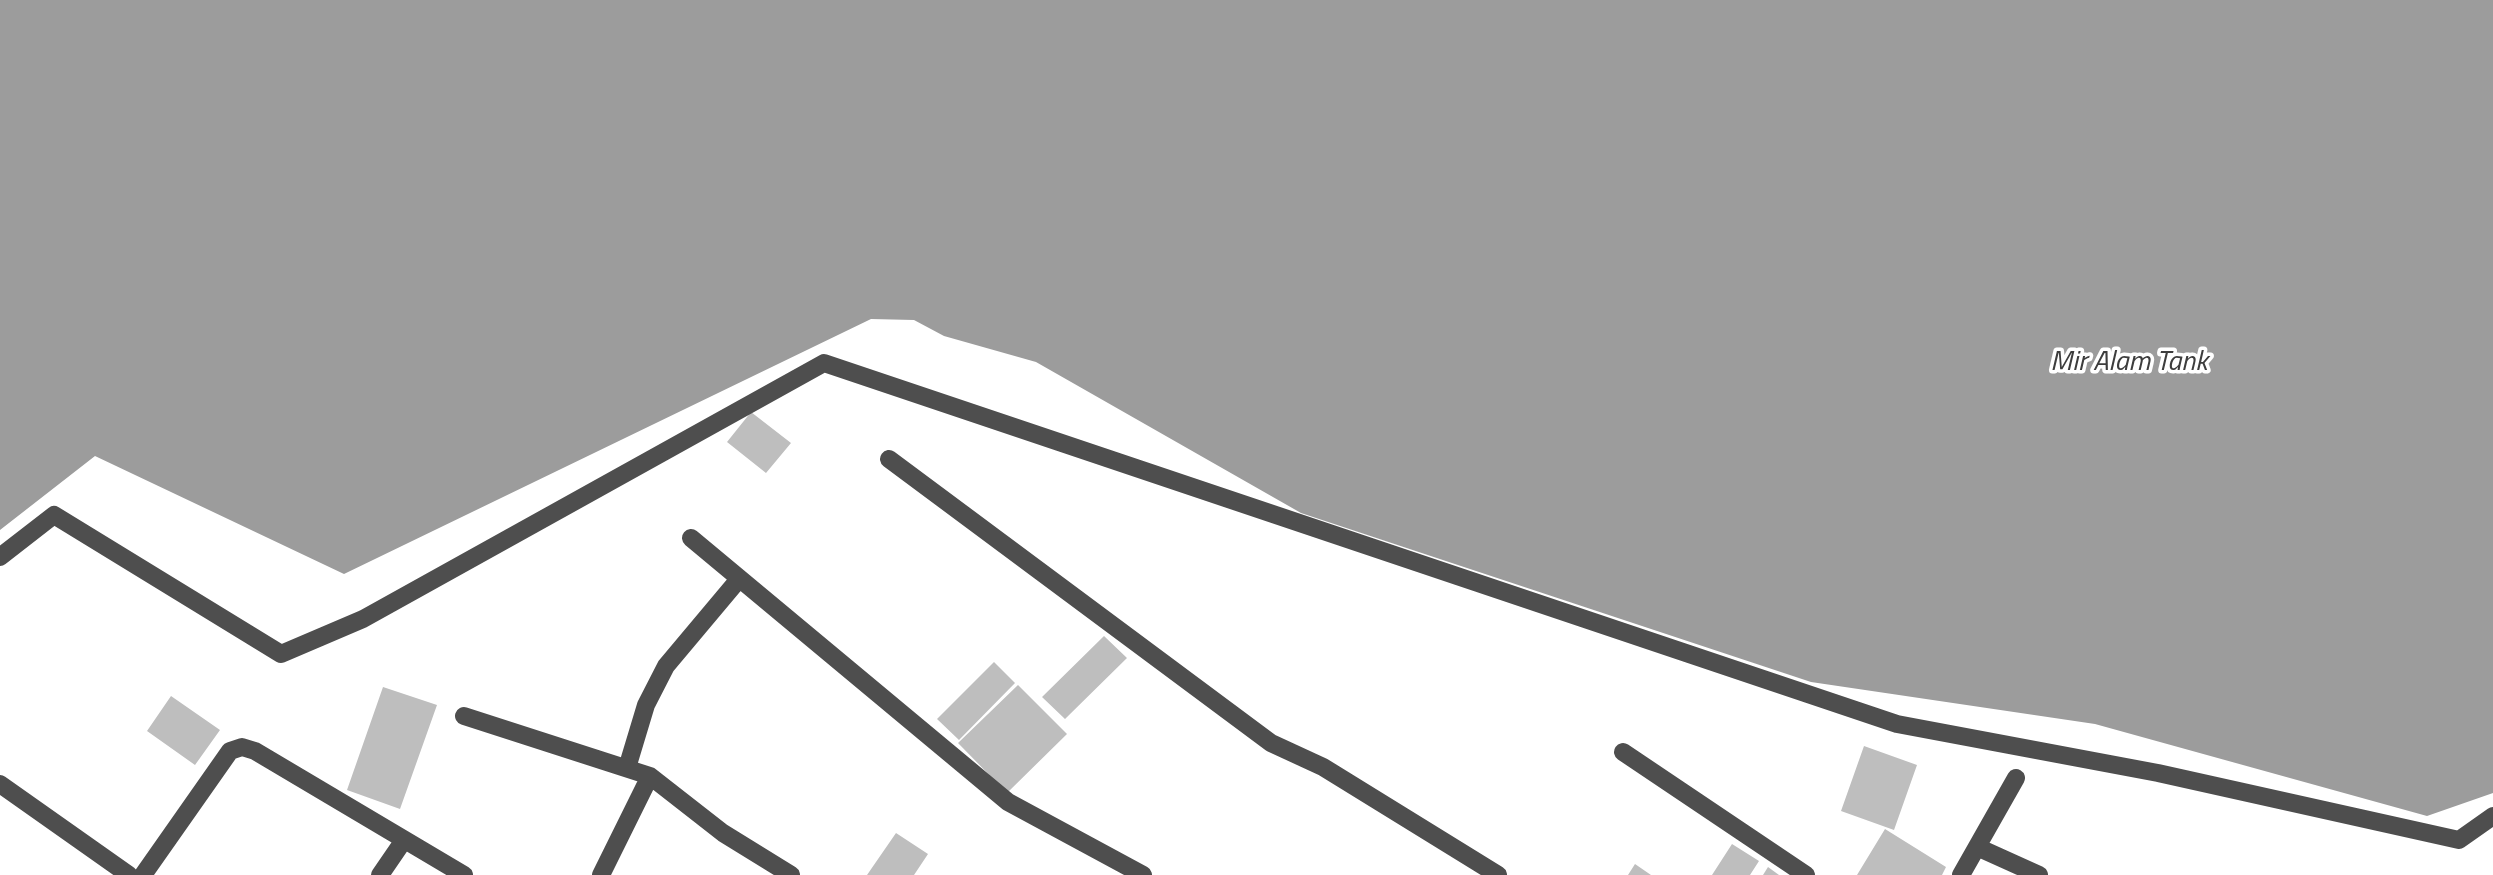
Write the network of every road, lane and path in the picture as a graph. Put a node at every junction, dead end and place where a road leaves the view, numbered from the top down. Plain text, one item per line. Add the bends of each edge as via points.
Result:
1 (889, 459) dead end
2 (691, 538) dead end
3 (0, 557) edge
4 (739, 579) junction
5 (464, 716) dead end
6 (1623, 752) dead end
7 (627, 768) junction
8 (650, 776) junction
9 (2016, 778) dead end
10 (0, 784) edge
11 (2493, 816) edge
12 (404, 840) junction
13 (1977, 847) junction
14 (129, 875) edge
15 (143, 875) edge
16 (380, 875) edge
17 (464, 875) edge
18 (601, 875) edge
19 (791, 875) edge
20 (1143, 875) edge
21 (1498, 875) edge
22 (1806, 875) edge
23 (1961, 875) edge
24 (2039, 875) edge

1 - 21 street via 1271,743 1323,767
2 - 4 street
3 - 11 street via 54,515 281,654 363,619 824,363 1897,724 2158,773 2459,841
4 - 7 street via 666,666 646,705
4 - 20 street via 1008,802
5 - 7 street
6 - 22 street
7 - 8 street
8 - 18 street
8 - 19 street via 723,833
9 - 13 street
10 - 14 street
12 - 15 street via 242,747 230,751
12 - 16 street
12 - 17 street
13 - 23 street
13 - 24 street

